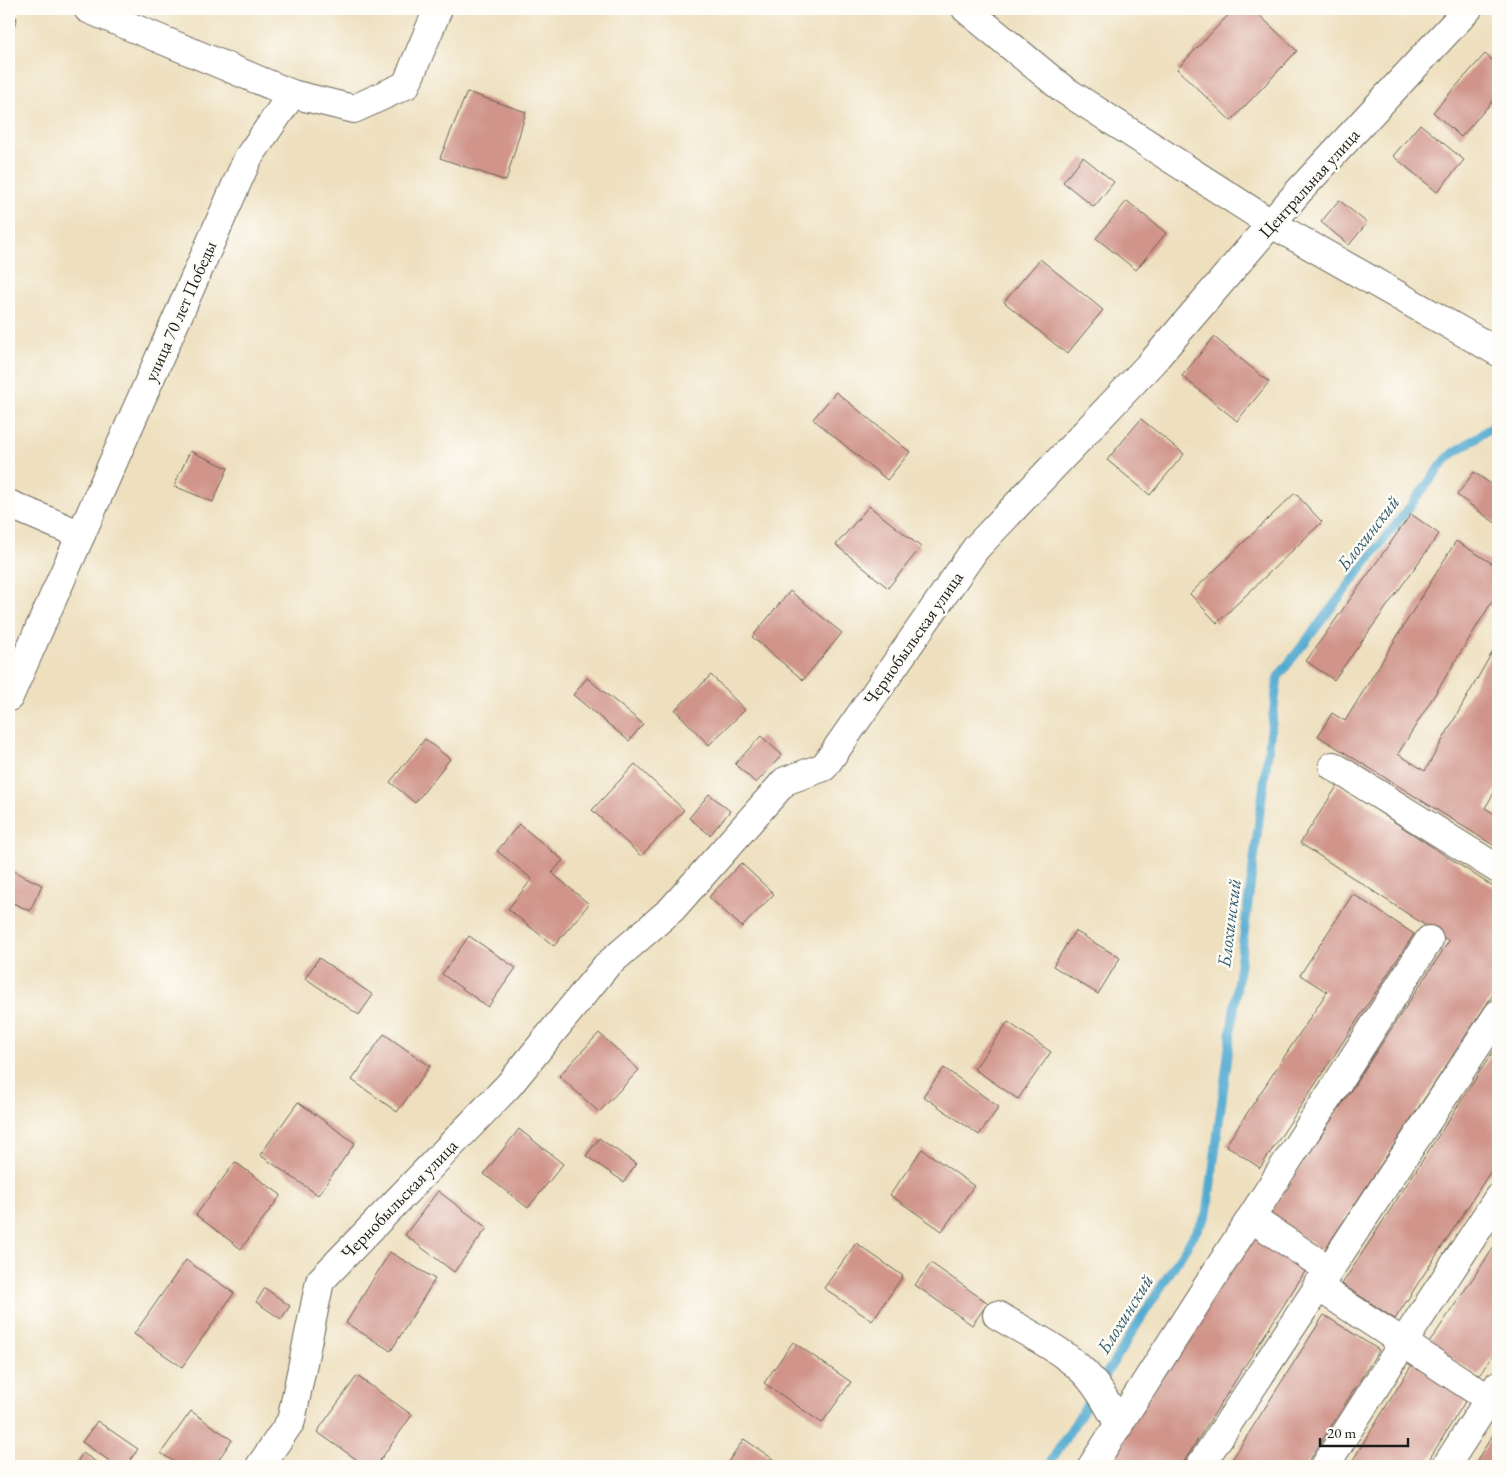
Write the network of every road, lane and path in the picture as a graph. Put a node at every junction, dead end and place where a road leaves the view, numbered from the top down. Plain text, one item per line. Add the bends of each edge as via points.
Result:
1 (88, 9) edge
2 (438, 9) edge
3 (966, 9) edge
4 (1468, 9) edge
5 (292, 94) junction
6 (1272, 224) junction
7 (1498, 352) edge
8 (1154, 360) joint
9 (9, 504) edge
10 (81, 535) junction
11 (9, 697) edge
12 (1333, 766) dead end
13 (1498, 870) edge
14 (1429, 940) dead end
15 (1498, 1014) edge
16 (1498, 1198) edge
17 (1251, 1218) junction
18 (1323, 1278) junction
19 (997, 1315) dead end
20 (1403, 1343) junction
21 (1495, 1396) edge
22 (1114, 1416) junction
23 (260, 1466) edge
24 (1092, 1466) edge
25 (1200, 1466) edge
26 (1326, 1466) edge
27 (1446, 1466) edge

1 - 5 street
2 - 5 street via 406,85 354,109
3 - 6 street via 1063,89
4 - 6 street, Центральная улица
5 - 10 street, улица 70 лет Победы via 248,158
6 - 7 street
6 - 8 street, Центральная улица
8 - 23 street, Чернобыльская улица via 976,548 824,767 785,781 672,908 606,966 509,1085 320,1281 291,1421
9 - 10 street
10 - 11 street, улица 70 лет Победы
12 - 13 street
14 - 17 street
15 - 18 street
16 - 20 street
17 - 18 street
17 - 22 street
18 - 20 street
18 - 25 street
19 - 22 street via 1045,1343 1082,1370
20 - 21 street
20 - 26 street
21 - 27 street
22 - 24 street

